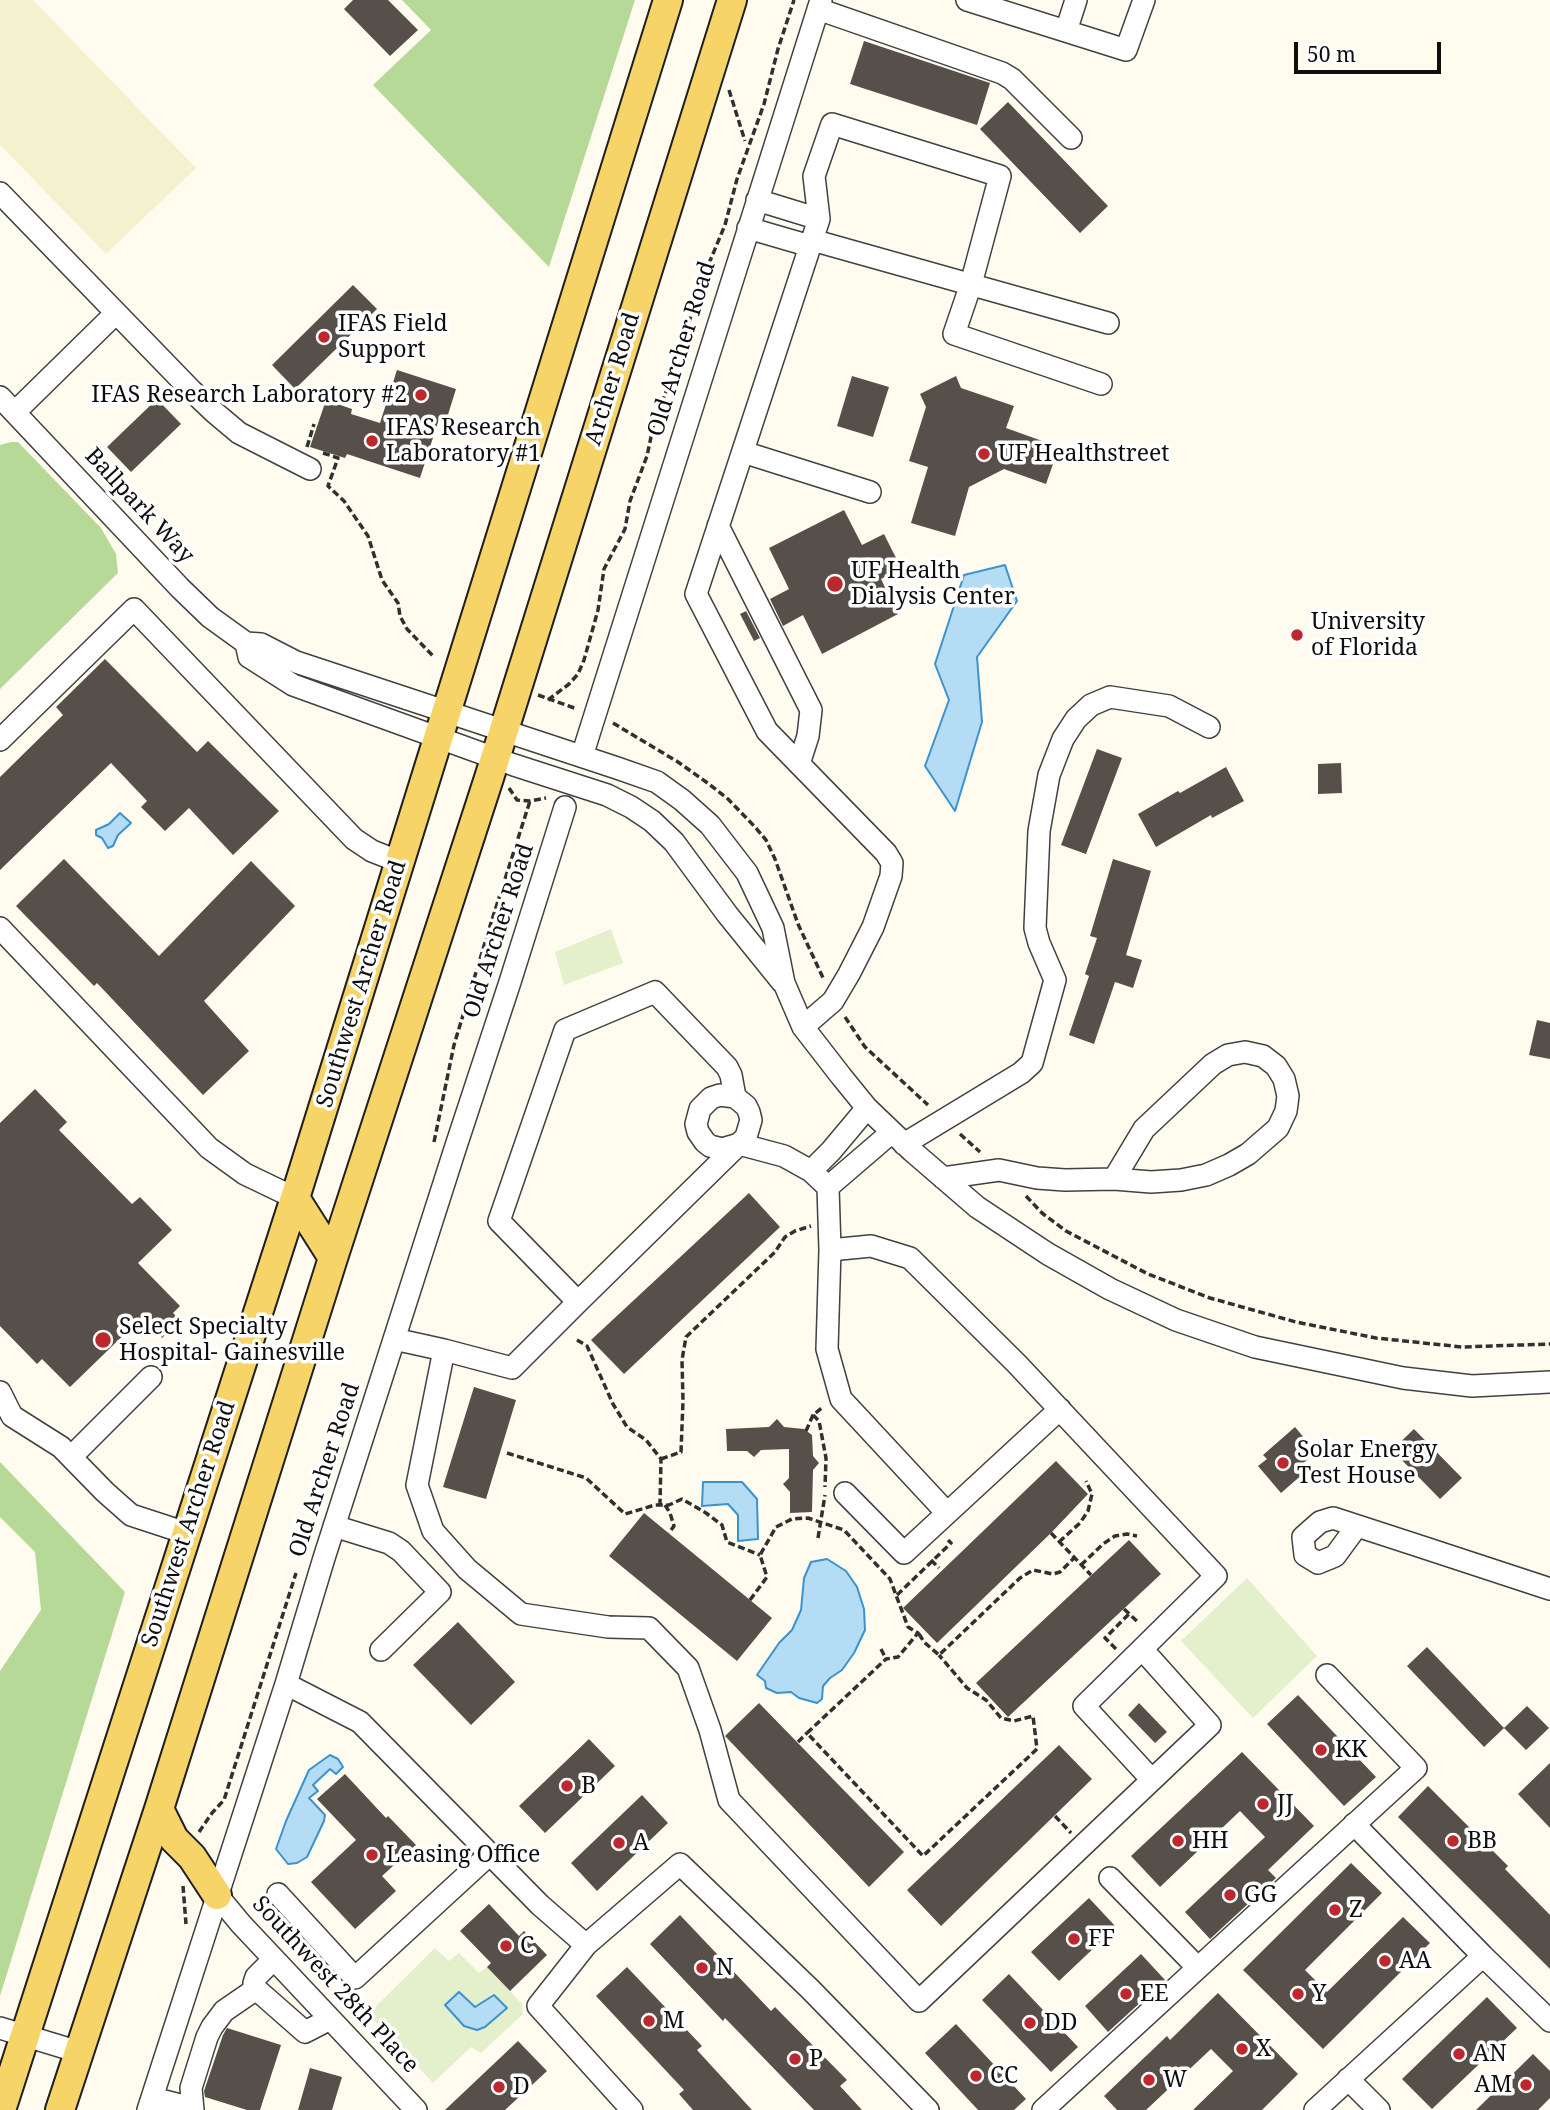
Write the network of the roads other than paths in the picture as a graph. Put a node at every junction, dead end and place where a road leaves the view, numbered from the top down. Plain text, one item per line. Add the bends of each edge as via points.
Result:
1 (668, 0) edge
2 (733, 0) edge
3 (967, 0) edge
4 (1076, 0) edge
5 (1144, 0) edge
6 (820, 4) edge
7 (1066, 31) junction
8 (1071, 138) dead end
9 (0, 193) edge
10 (757, 200) junction
11 (819, 219) junction
12 (748, 228) junction
13 (811, 243) junction
14 (971, 284) junction
15 (116, 313) junction
16 (1108, 323) dead end
17 (1101, 384) dead end
18 (7, 405) edge
19 (743, 452) junction
20 (310, 469) dead end
21 (870, 492) dead end
22 (718, 526) junction
23 (246, 643) junction
24 (447, 711) junction
25 (1209, 727) dead end
26 (503, 729) junction
27 (439, 738) junction
28 (0, 740) edge
29 (582, 756) junction
30 (494, 757) junction
31 (799, 764) junction
32 (541, 773) junction
33 (600, 792) junction
34 (556, 803) junction
35 (400, 862) junction
36 (0, 928) edge
37 (784, 983) junction
38 (803, 1027) junction
39 (735, 1097) junction
40 (867, 1108) junction
41 (898, 1138) junction
42 (739, 1144) junction
43 (811, 1171) junction
44 (943, 1178) junction
45 (1114, 1179) junction
46 (828, 1187) junction
47 (295, 1198) junction
48 (830, 1250) junction
49 (333, 1258) junction
50 (578, 1302) junction
51 (394, 1339) junction
52 (444, 1350) junction
53 (150, 1377) dead end
54 (1550, 1382) edge
55 (0, 1392) edge
56 (1060, 1409) junction
57 (71, 1457) junction
58 (845, 1493) dead end
59 (947, 1513) junction
60 (334, 1525) junction
61 (1357, 1526) dead end
62 (186, 1534) junction
63 (1550, 1589) edge
64 (1144, 1639) junction
65 (382, 1650) dead end
66 (1327, 1675) dead end
67 (286, 1684) junction
68 (1152, 1780) junction
69 (159, 1809) junction
70 (1354, 1824) junction
71 (490, 1854) junction
72 (1110, 1878) dead end
73 (278, 1894) dead end
74 (217, 1895) junction
75 (586, 1945) junction
76 (1483, 1956) junction
77 (274, 1959) junction
78 (1198, 1968) junction
79 (256, 1989) junction
80 (330, 2019) junction
81 (1550, 2021) edge
82 (12, 2032) edge
83 (79, 2052) junction
84 (1348, 2079) junction
85 (150, 2104) edge
86 (1053, 2107) edge
87 (192, 2109) edge
88 (1, 2110) edge
89 (60, 2110) edge
90 (416, 2110) edge
91 (632, 2110) edge
92 (928, 2110) edge
93 (1315, 2110) edge
94 (1379, 2110) edge

1 - 24 main road
2 - 26 main road, Archer Road
3 - 7 street
4 - 7 street
5 - 7 street via 1126,50
6 - 8 street via 1002,73
6 - 10 street, Old Archer Road
9 - 15 street
10 - 11 street
10 - 12 street, Old Archer Road
11 - 13 street
11 - 14 street via 814,176 832,124 1000,176
12 - 13 street
12 - 29 street, Old Archer Road
13 - 14 street
13 - 19 street
14 - 16 street
14 - 17 street via 954,334
15 - 18 street
15 - 20 street via 239,433
18 - 23 street, Ballpark Way via 180,588
19 - 21 street
19 - 22 street
22 - 31 street via 811,710
22 - 31 street via 696,594 767,732
23 - 24 street, Ballpark Way via 261,644 296,662
23 - 27 street, Ballpark Way via 249,657 293,685
24 - 26 street, Ballpark Way
24 - 27 main road
25 - 41 street via 1169,706 1110,697 1091,705 1076,719 1049,775 1039,831 1035,928 1055,980 1032,1063
26 - 29 street, Ballpark Way
26 - 30 main road, Archer Road
27 - 30 street, Ballpark Way
27 - 35 main road, Southwest Archer Road
28 - 35 street via 134,609 354,839
29 - 37 street, Ballpark Way via 657,782 710,825 747,873 773,928
30 - 32 street, Ballpark Way
30 - 49 main road
31 - 38 street via 892,863 873,927 849,974 833,1001
32 - 33 street, Ballpark Way
32 - 34 street
33 - 34 street
33 - 37 street, Ballpark Way via 652,821 674,842
34 - 51 street, Old Archer Road
35 - 47 main road, Southwest Archer Road
36 - 47 street via 209,1147 245,1174
37 - 38 street
38 - 40 street
39 - 42 street via 746,1106 751,1120 746,1138
39 - 42 street via 711,1098 700,1109 696,1124 710,1146 722,1149
39 - 50 street via 727,1066 655,992 565,1030 499,1221
40 - 41 street
40 - 43 street
41 - 44 street
41 - 46 street
42 - 43 street via 784,1156
42 - 50 street
43 - 46 street
44 - 45 street via 999,1170 1037,1178
44 - 54 street via 977,1207 1048,1254 1121,1294 1176,1320 1255,1347 1403,1378 1472,1386
45 - 45 street via 1144,1129 1213,1064 1245,1052 1263,1056 1276,1066 1288,1096 1286,1111 1278,1128 1239,1160 1181,1180
46 - 48 street
47 - 49 main road
47 - 62 main road, Southwest Archer Road
48 - 56 street via 871,1246 910,1258
48 - 59 street via 827,1349 841,1399
49 - 69 main road
50 - 52 street via 512,1368
51 - 52 street
51 - 60 street, Old Archer Road
52 - 68 street via 417,1485 433,1531 467,1569 521,1614 649,1628 688,1668 729,1800 919,2001
53 - 57 street
55 - 57 street via 12,1416
56 - 59 street
56 - 64 street via 1216,1576
57 - 62 street via 131,1515
58 - 59 street via 904,1553
60 - 65 street via 395,1547 440,1592
60 - 67 street, Old Archer Road
61 - 63 street
62 - 82 main road, Southwest Archer Road
64 - 68 street via 1210,1725
64 - 68 street via 1084,1706
66 - 70 street via 1416,1768
67 - 71 street via 360,1722
67 - 74 street, Old Archer Road
69 - 74 main road via 174,1839
69 - 83 main road
70 - 76 street
70 - 78 street
71 - 73 street via 355,1978
71 - 75 street
72 - 78 street
74 - 77 street, Southwest 28th Place
74 - 85 street, Old Archer Road
75 - 91 street via 538,2006
75 - 92 street via 680,1864
76 - 81 street
76 - 84 street
77 - 79 street via 256,1977
77 - 80 street, Southwest 28th Place
78 - 86 street
79 - 80 street via 305,2032
79 - 87 street via 224,2011 212,2027 191,2088
80 - 90 street, Southwest 28th Place
82 - 83 street
82 - 88 main road, Southwest Archer Road
83 - 89 main road
84 - 93 street
84 - 94 street
85 - 87 street

